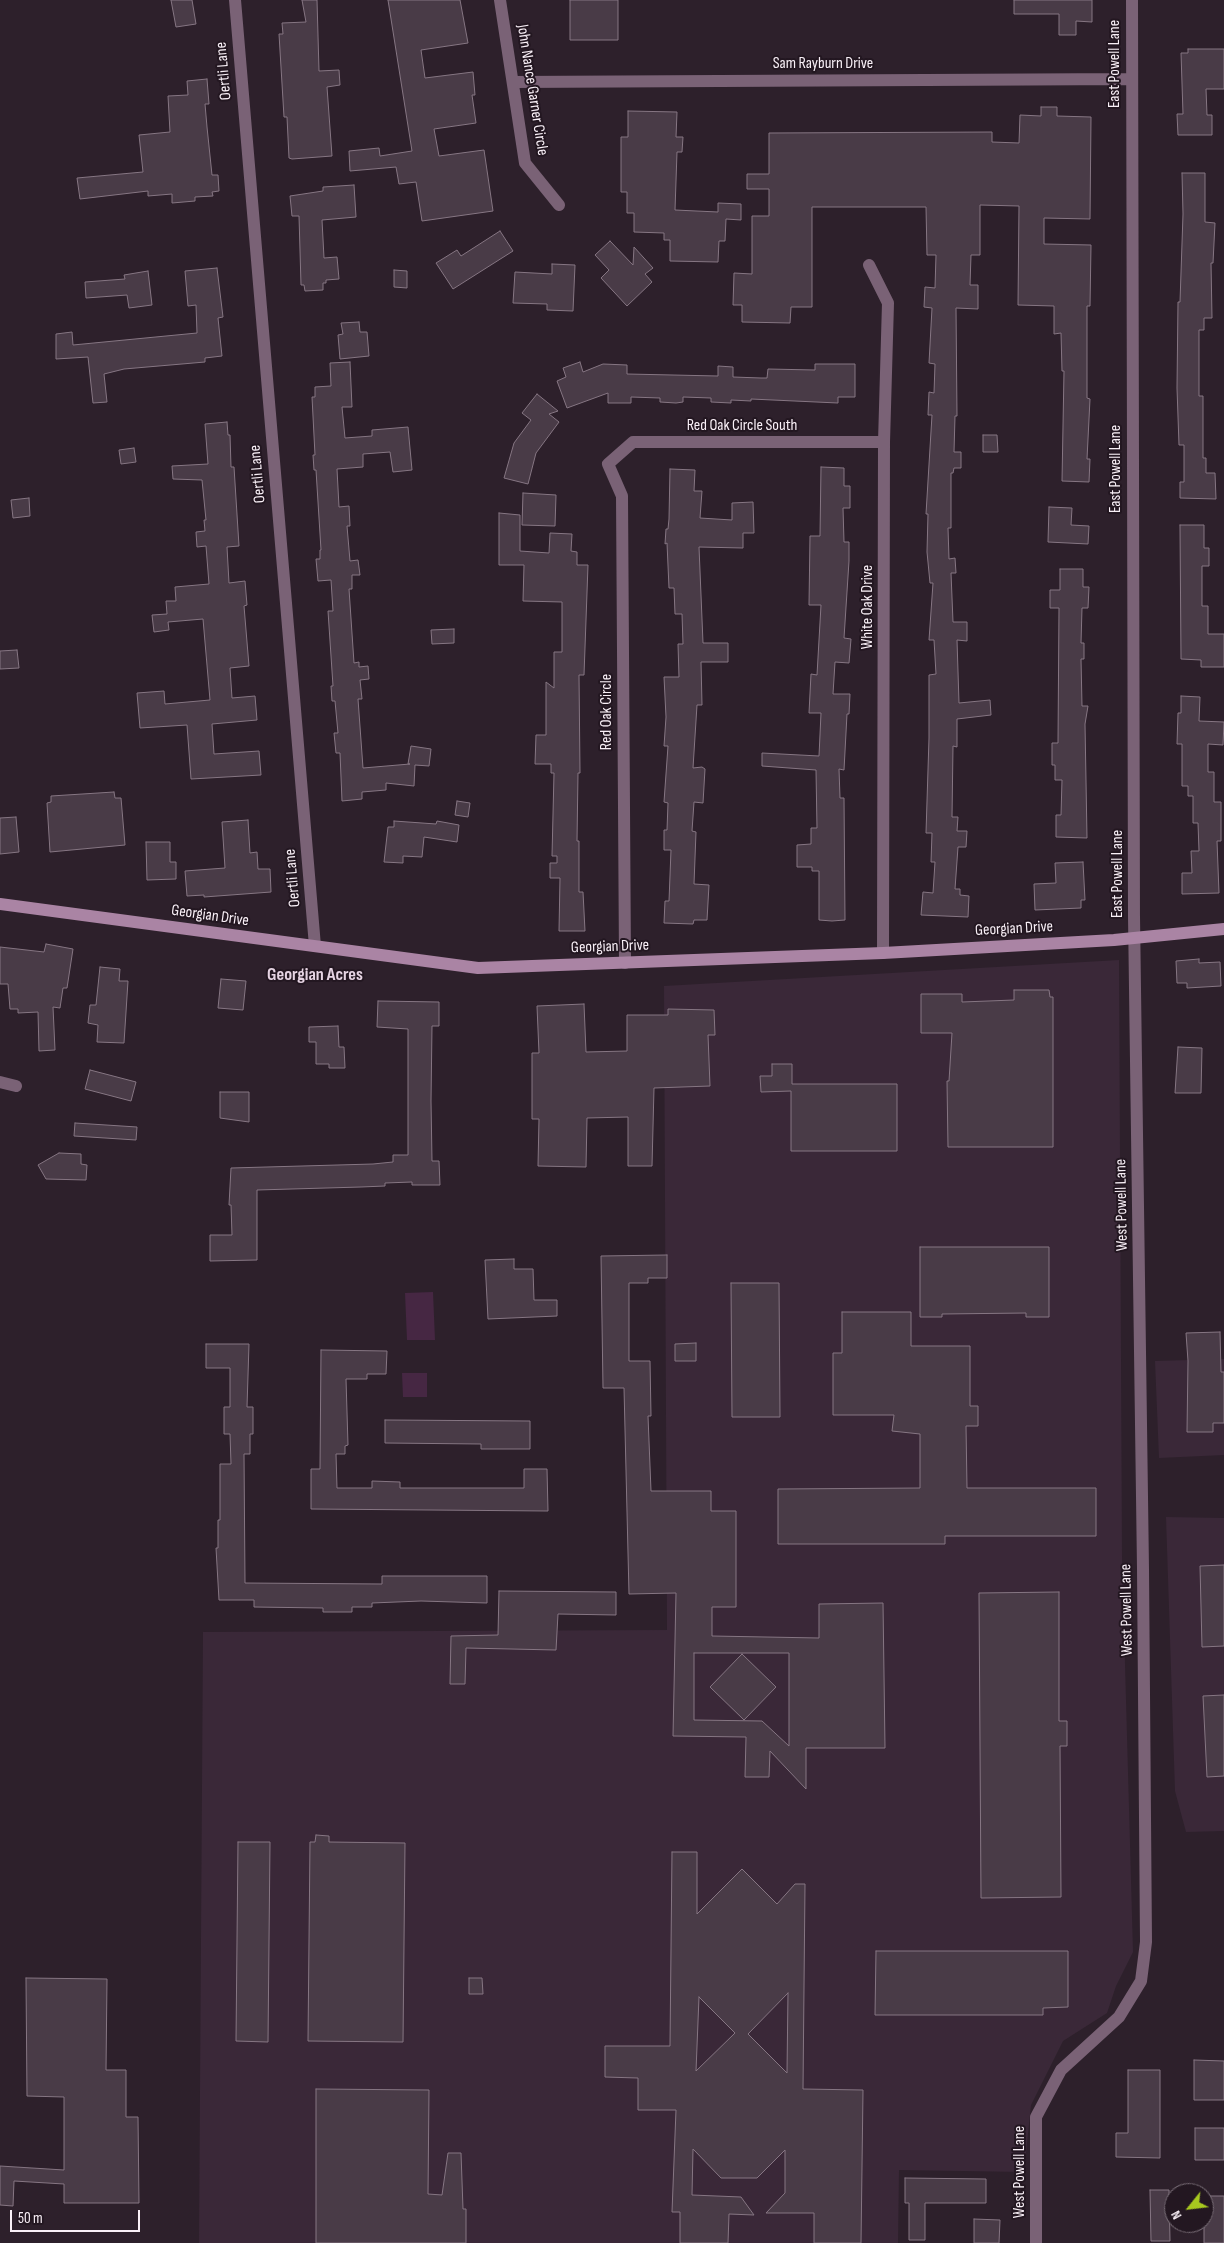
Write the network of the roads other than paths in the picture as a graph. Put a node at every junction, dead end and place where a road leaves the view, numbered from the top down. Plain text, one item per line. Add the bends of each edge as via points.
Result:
1 (235, 0) edge
2 (500, 0) edge
3 (1132, 0) edge
4 (1131, 79) junction
5 (514, 82) junction
6 (559, 205) dead end
7 (869, 265) dead end
8 (884, 442) junction
9 (608, 464) joint
10 (0, 904) edge
11 (1224, 929) edge
12 (1134, 938) junction
13 (315, 946) junction
14 (882, 953) junction
15 (625, 963) junction
16 (0, 1082) edge
17 (16, 1086) dead end
18 (1036, 2243) edge

1 - 13 street, Oertli Lane
2 - 5 street, John Nance Garner Circle
3 - 4 street, East Powell Lane
4 - 5 street, Sam Rayburn Drive
4 - 12 street, East Powell Lane
5 - 6 street, John Nance Garner Circle via 525,163
7 - 8 street, White Oak Drive via 888,303
8 - 9 street, Red Oak Circle South via 633,442
8 - 14 street, White Oak Drive
9 - 15 street, Red Oak Circle via 622,496
10 - 13 street, Georgian Drive
11 - 12 street, Georgian Drive
12 - 14 street, Georgian Drive
12 - 18 street, West Powell Lane via 1146,1942 1141,1980 1119,2017 1062,2070 1036,2118
13 - 15 street, Georgian Drive via 478,968
14 - 15 street, Georgian Drive
16 - 17 street

